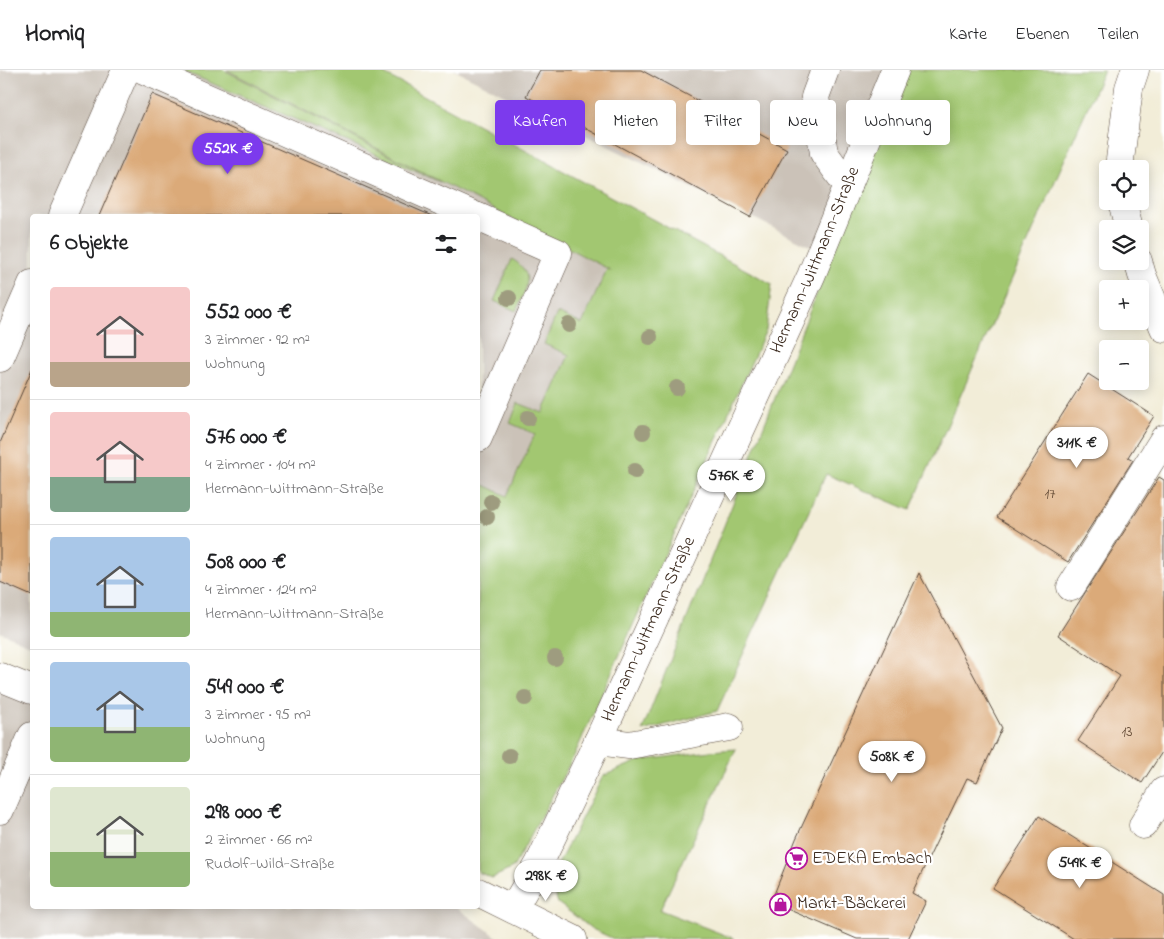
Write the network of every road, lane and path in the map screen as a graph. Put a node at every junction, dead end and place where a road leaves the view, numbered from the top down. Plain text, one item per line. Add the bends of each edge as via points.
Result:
1 (126, 70) edge
2 (144, 70) edge
3 (825, 70) edge
4 (896, 70) edge
5 (1134, 70) edge
6 (1120, 160) edge
7 (848, 186) junction
8 (63, 214) edge
9 (469, 214) edge
10 (480, 219) edge
11 (1141, 270) edge
12 (30, 289) edge
13 (1164, 328) edge
14 (0, 358) edge
15 (480, 433) edge
16 (1164, 439) edge
17 (1071, 587) dead end
18 (0, 677) edge
19 (30, 689) edge
20 (729, 727) dead end
21 (30, 741) edge
22 (598, 741) junction
23 (1164, 791) edge
24 (0, 810) edge
25 (1143, 825) dead end
26 (480, 893) edge
27 (513, 909) junction
28 (563, 937) edge

1 - 8 street
2 - 9 street
3 - 7 street via 815,97 824,153
4 - 7 street, Hermann-Wittmann-Straße
5 - 6 street via 1128,88
7 - 22 street, Hermann-Wittmann-Straße via 811,276
10 - 15 street via 558,253
11 - 13 street
12 - 14 street
16 - 17 street
18 - 19 street
20 - 22 street via 629,745
21 - 24 street
22 - 27 street, Hermann-Wittmann-Straße via 539,864
23 - 25 street
26 - 27 street
27 - 28 street

